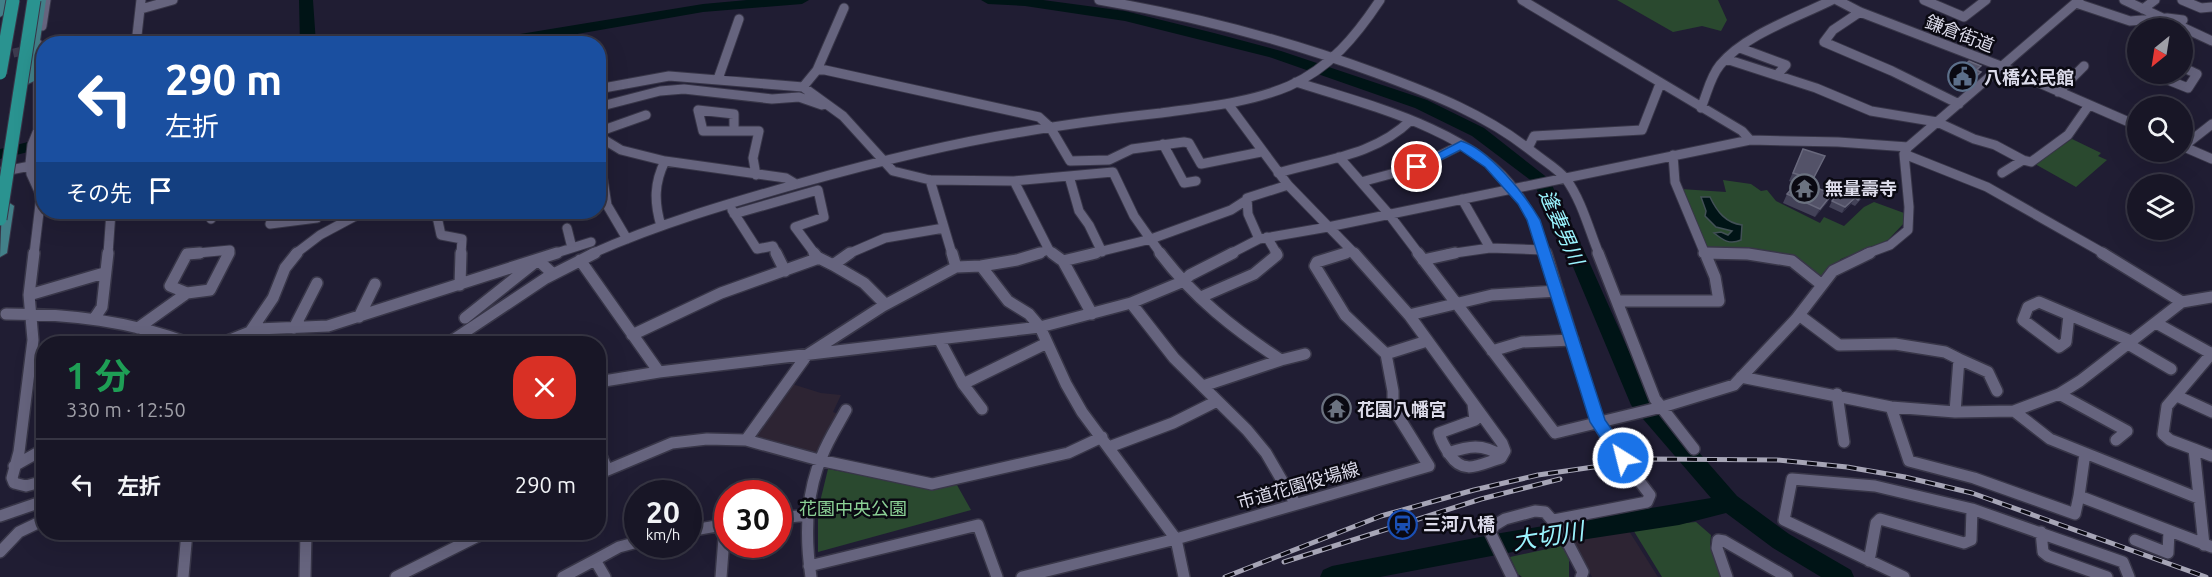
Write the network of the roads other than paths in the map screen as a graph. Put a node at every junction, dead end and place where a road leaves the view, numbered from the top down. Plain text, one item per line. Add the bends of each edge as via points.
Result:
1 (2, 0) edge
2 (13, 0) edge
3 (34, 0) edge
4 (41, 0) edge
5 (46, 0) edge
6 (173, 0) edge
7 (1099, 0) edge
8 (1380, 0) edge
9 (1522, 0) edge
10 (1832, 0) edge
11 (1837, 0) edge
12 (1924, 0) edge
13 (1986, 0) edge
14 (2124, 0) edge
15 (2155, 0) edge
16 (2182, 0) edge
17 (2077, 2) edge
18 (141, 4) edge
19 (2212, 7) edge
20 (844, 8) dead end
21 (2143, 9) junction
22 (1860, 12) junction
23 (0, 14) edge
24 (2161, 18) edge
25 (739, 19) dead end
26 (2127, 20) edge
27 (2193, 34) edge
28 (40, 36) edge
29 (137, 36) edge
30 (2212, 41) edge
31 (1740, 48) junction
32 (1726, 59) junction
33 (1333, 60) junction
34 (2084, 66) dead end
35 (2002, 68) junction
36 (817, 70) junction
37 (0, 73) edge
38 (1777, 75) junction
39 (718, 79) junction
40 (1300, 80) junction
41 (1660, 84) junction
42 (2178, 84) edge
43 (2191, 84) edge
44 (606, 87) edge
45 (803, 87) junction
46 (2058, 92) junction
47 (1228, 104) junction
48 (1959, 104) junction
49 (606, 105) edge
50 (2089, 105) junction
51 (1701, 108) junction
52 (836, 111) junction
53 (646, 115) dead end
54 (1411, 120) junction
55 (2127, 121) edge
56 (1937, 122) junction
57 (2212, 126) edge
58 (1050, 128) junction
59 (734, 130) dead end
60 (36, 133) edge
61 (606, 135) edge
62 (2193, 139) edge
63 (606, 140) edge
64 (1750, 140) junction
65 (1163, 144) junction
66 (1461, 145) junction
67 (1528, 148) junction
68 (2193, 150) edge
69 (1906, 151) junction
70 (1261, 152) junction
71 (1673, 155) junction
72 (1339, 158) junction
73 (2212, 159) edge
74 (884, 160) junction
75 (1109, 160) junction
76 (2023, 160) junction
77 (665, 161) junction
78 (30, 166) junction
79 (14, 169) junction
80 (0, 172) edge
81 (1113, 172) junction
82 (1278, 173) junction
83 (2002, 173) dead end
84 (756, 175) junction
85 (1069, 176) junction
86 (36, 178) edge
87 (1562, 178) junction
88 (930, 180) junction
89 (1014, 181) junction
90 (1196, 181) dead end
91 (1361, 182) junction
92 (795, 184) junction
93 (1288, 185) junction
94 (1512, 189) junction
95 (606, 199) edge
96 (1462, 199) junction
97 (1245, 201) junction
98 (732, 209) junction
99 (1388, 213) junction
100 (0, 219) edge
101 (38, 219) edge
102 (110, 219) edge
103 (272, 219) edge
104 (309, 219) edge
105 (351, 219) edge
106 (438, 219) edge
107 (661, 226) junction
108 (1328, 227) junction
109 (567, 228) dead end
110 (944, 228) junction
111 (1263, 238) junction
112 (627, 239) junction
113 (1151, 240) junction
114 (591, 242) dead end
115 (572, 248) junction
116 (1490, 248) junction
117 (1049, 250) junction
118 (1543, 250) junction
119 (1352, 251) junction
120 (1102, 252) junction
121 (0, 253) edge
122 (1704, 253) junction
123 (819, 259) junction
124 (538, 260) junction
125 (580, 260) junction
126 (1423, 260) junction
127 (1063, 261) junction
128 (833, 265) junction
129 (981, 266) junction
130 (956, 267) junction
131 (785, 271) junction
132 (105, 273) junction
133 (553, 274) junction
134 (1184, 281) junction
135 (317, 283) dead end
136 (375, 284) dead end
137 (460, 285) junction
138 (1822, 285) junction
139 (1558, 291) junction
140 (187, 293) junction
141 (29, 295) junction
142 (1201, 297) junction
143 (2212, 297) edge
144 (1617, 301) junction
145 (2182, 302) junction
146 (1131, 303) junction
147 (885, 304) junction
148 (1456, 304) junction
149 (29, 313) junction
150 (6, 314) dead end
151 (1092, 314) junction
152 (1409, 315) junction
153 (1799, 315) junction
154 (2069, 315) junction
155 (359, 317) junction
156 (465, 318) dead end
157 (94, 319) junction
158 (2156, 323) junction
159 (1040, 327) junction
160 (138, 328) junction
161 (294, 328) junction
162 (250, 332) junction
163 (632, 335) junction
164 (173, 336) edge
165 (240, 336) edge
166 (458, 336) edge
167 (939, 339) junction
168 (1573, 340) junction
169 (1427, 341) junction
170 (1047, 343) junction
171 (2130, 343) junction
172 (1492, 351) junction
173 (1305, 354) dead end
174 (1386, 354) junction
175 (2212, 354) edge
176 (807, 355) junction
177 (1959, 359) junction
178 (1281, 360) junction
179 (2171, 369) dead end
180 (659, 372) junction
181 (1741, 377) junction
182 (606, 380) edge
183 (963, 384) junction
184 (1203, 387) junction
185 (1997, 391) dead end
186 (1837, 394) junction
187 (2059, 394) junction
188 (2177, 396) junction
189 (1216, 401) junction
190 (1473, 404) junction
191 (1659, 407) junction
192 (1892, 407) junction
193 (982, 409) dead end
194 (846, 410) dead end
195 (2014, 411) junction
196 (1955, 412) junction
197 (2212, 412) edge
198 (1475, 420) junction
199 (1598, 422) junction
200 (1489, 426) junction
201 (746, 440) junction
202 (2116, 440) dead end
203 (1105, 442) junction
204 (1844, 442) dead end
205 (1694, 449) dead end
206 (2194, 449) junction
207 (1448, 453) junction
208 (2085, 453) junction
209 (36, 454) edge
210 (1502, 456) junction
211 (2212, 456) edge
212 (819, 460) junction
213 (14, 466) junction
214 (606, 471) edge
215 (36, 483) edge
216 (2079, 496) junction
217 (2198, 498) junction
218 (1295, 503) junction
219 (36, 504) edge
220 (1972, 509) junction
221 (809, 515) junction
222 (0, 516) edge
223 (792, 517) edge
224 (1554, 520) junction
225 (36, 524) edge
226 (2169, 531) junction
227 (2041, 532) junction
228 (1176, 539) junction
229 (186, 540) edge
230 (306, 540) edge
231 (461, 540) edge
232 (2135, 540) dead end
233 (624, 546) edge
234 (2208, 546) edge
235 (0, 552) edge
236 (723, 558) edge
237 (595, 560) junction
238 (1869, 561) junction
239 (810, 572) edge
240 (183, 577) edge
241 (305, 577) edge
242 (396, 577) edge
243 (563, 577) edge
244 (605, 577) edge
245 (721, 577) edge
246 (997, 577) edge
247 (1022, 577) edge
248 (1184, 577) edge
249 (1512, 577) edge
250 (1581, 577) edge
251 (1727, 577) edge
252 (1786, 577) edge
253 (1904, 577) edge
254 (2107, 577) edge
255 (2129, 577) edge

1 - 23 main road
2 - 37 highway, bridge
3 - 100 highway, bridge
4 - 79 main road
5 - 28 street
6 - 18 street
7 - 33 street via 1245,30
8 - 33 street
9 - 41 street
10 - 31 street
11 - 22 street, 鎌倉街道
12 - 13 street via 1965,17
14 - 21 street
15 - 21 street
16 - 19 street via 2201,8
17 - 26 street
17 - 35 street
18 - 29 street
20 - 36 street
21 - 24 street
22 - 35 street, 鎌倉街道
22 - 48 street via 1833,30 1824,42
25 - 39 street
27 - 30 street
31 - 32 street
31 - 38 street via 1786,65
32 - 38 street
32 - 51 street
33 - 40 street
33 - 67 street via 1451,102 1490,121
34 - 46 street
35 - 46 street, 鎌倉街道
35 - 48 street
36 - 45 street
36 - 58 street via 1039,117
38 - 56 street via 1871,111
39 - 44 street via 662,76
39 - 45 street
40 - 47 street
40 - 54 street
41 - 51 street
41 - 67 street via 1642,130 1534,136
42 - 43 street via 2188,88
45 - 52 street
46 - 50 street, 鎌倉街道
47 - 58 street
47 - 70 street
48 - 56 street
49 - 52 street via 684,89 772,99 800,97
50 - 55 street, 鎌倉街道
50 - 76 street via 2068,135 2031,162
51 - 64 street via 1742,131
52 - 74 street
53 - 61 street
54 - 66 street
54 - 72 street via 1378,146
56 - 69 street
56 - 76 street
57 - 62 street
58 - 74 street
58 - 75 street via 1070,161
59 - 84 street via 759,130 753,158
60 - 78 street
63 - 77 street via 621,150
64 - 69 street via 1838,142
64 - 71 street
65 - 70 street via 1187,142 1201,164
65 - 75 street via 1132,149
65 - 90 street via 1184,183
66 - 91 street via 1417,167
66 - 94 street via 1489,165
67 - 87 street
68 - 73 street
69 - 138 street via 1908,230 1890,245 1853,259
69 - 145 street via 1987,187
70 - 82 street
71 - 87 street
71 - 122 street via 1675,182
72 - 82 street
72 - 91 street
74 - 88 street via 893,171
74 - 92 street
75 - 81 street
76 - 83 street
77 - 84 street
77 - 107 street via 654,188
78 - 79 street
78 - 86 street
79 - 80 street
79 - 121 main road
81 - 85 street
81 - 113 street via 1121,193
82 - 93 street
84 - 92 street via 786,178
85 - 89 street
85 - 120 street via 1079,211
87 - 94 street
87 - 144 street via 1578,201
88 - 89 street
88 - 110 street
89 - 117 street
91 - 99 street
92 - 98 street
93 - 97 street
93 - 108 street
94 - 96 street
94 - 118 street via 1533,220
95 - 112 street
96 - 99 street
96 - 116 street
97 - 111 street
97 - 113 street
98 - 107 street
98 - 123 street via 818,190 824,217 795,227
98 - 131 street via 757,249 772,246
99 - 108 street
99 - 126 street
101 - 141 street
102 - 132 street
103 - 104 street via 270,224
105 - 162 street via 306,244 285,268 279,289 266,309 255,317
106 - 137 street via 441,235 462,238
107 - 112 street
108 - 111 street
108 - 119 street
109 - 115 street
110 - 128 street via 881,237
110 - 130 street
111 - 134 street
111 - 142 street via 1277,255 1254,274
112 - 125 street
113 - 120 street
113 - 134 street
114 - 115 street
115 - 124 street
116 - 118 street
116 - 126 street
117 - 127 street
117 - 129 street
118 - 139 street
119 - 152 street
119 - 174 street via 1315,266 1343,316
120 - 127 street
122 - 138 street via 1792,261
122 - 144 street via 1715,277 1719,301
123 - 128 street
123 - 131 street
124 - 133 street
124 - 137 street
124 - 156 street
125 - 133 street
125 - 163 street
126 - 148 street
127 - 151 street
128 - 147 street via 864,283
129 - 130 street
129 - 159 street via 1008,301 1029,314
130 - 147 street
131 - 163 street via 721,293
132 - 141 street
132 - 157 street via 102,307
133 - 166 street
134 - 142 street
134 - 146 street
135 - 161 street
136 - 155 street
137 - 155 street
138 - 153 street
139 - 148 street via 1515,292
139 - 168 street
140 - 140 street via 210,290 231,250 187,254 170,286
140 - 160 street
141 - 149 street
142 - 178 street via 1236,330
143 - 145 street
144 - 191 street
145 - 158 street
146 - 151 street
146 - 184 street via 1174,358
147 - 176 street
148 - 152 street
148 - 172 street
149 - 150 street
149 - 157 street
149 - 213 street via 33,340
151 - 159 street
152 - 169 street
153 - 177 street via 1839,345 1895,344 1945,352
153 - 181 street
154 - 154 street via 2039,302 2028,308 2023,320 2059,347 2066,342
154 - 171 street
155 - 161 street via 321,328
157 - 160 street
158 - 171 street
158 - 175 street
159 - 167 street
159 - 170 street
160 - 164 street
161 - 162 street
162 - 165 street
163 - 180 street
167 - 176 street
167 - 183 street
168 - 172 street via 1522,342
168 - 199 street
169 - 174 street
169 - 190 street
170 - 183 street
170 - 203 street via 1082,412
171 - 179 street
171 - 187 street
172 - 199 street via 1555,433
173 - 178 street
174 - 218 street, 市道花園役場線 via 1393,408 1429,466
175 - 188 street
176 - 180 street
176 - 201 street
177 - 185 street via 1984,368 1991,374
177 - 196 street
178 - 184 street
180 - 182 street
181 - 186 street
181 - 191 street via 1734,385
183 - 193 street
184 - 189 street
186 - 192 street
186 - 204 street
187 - 195 street
187 - 202 street via 2127,431
188 - 197 street
188 - 206 street via 2167,406 2163,434
189 - 203 street via 1173,423
189 - 218 street via 1266,453
190 - 198 street
190 - 200 street
191 - 199 street
191 - 205 street
192 - 196 street
192 - 216 street via 1909,461 1974,478 2075,514
194 - 212 street
195 - 196 street
195 - 208 street via 2050,439
198 - 200 street
198 - 207 street via 1439,434
199 - 224 street via 1650,498 1647,502
200 - 210 street via 1506,451
201 - 212 street
201 - 214 street via 672,443
203 - 212 street via 932,484
203 - 228 street
206 - 211 street
206 - 217 street
207 - 210 street via 1477,444
207 - 210 street via 1457,465 1466,468
208 - 216 street
208 - 217 street
209 - 213 street
212 - 221 street
213 - 215 street via 14,483
216 - 226 street
217 - 234 street
218 - 228 street, 市道花園役場線
219 - 222 street
220 - 227 street
220 - 238 street via 1971,540 1964,543 1880,519
220 - 238 street via 1875,486 1792,479 1784,520
221 - 223 street
221 - 239 street
224 - 249 street via 1539,510 1493,525 1490,532
224 - 250 street via 1583,572
225 - 235 street via 16,533
226 - 232 street via 2168,553
226 - 234 street
227 - 254 street via 2043,552 2048,556
227 - 255 street via 2123,562
228 - 247 street, 市道花園役場線
228 - 248 street
229 - 240 street
230 - 241 street
231 - 242 street
233 - 237 street
236 - 245 street
237 - 243 street
237 - 244 street
238 - 253 street
239 - 246 street via 978,525
251 - 252 street via 1718,540

